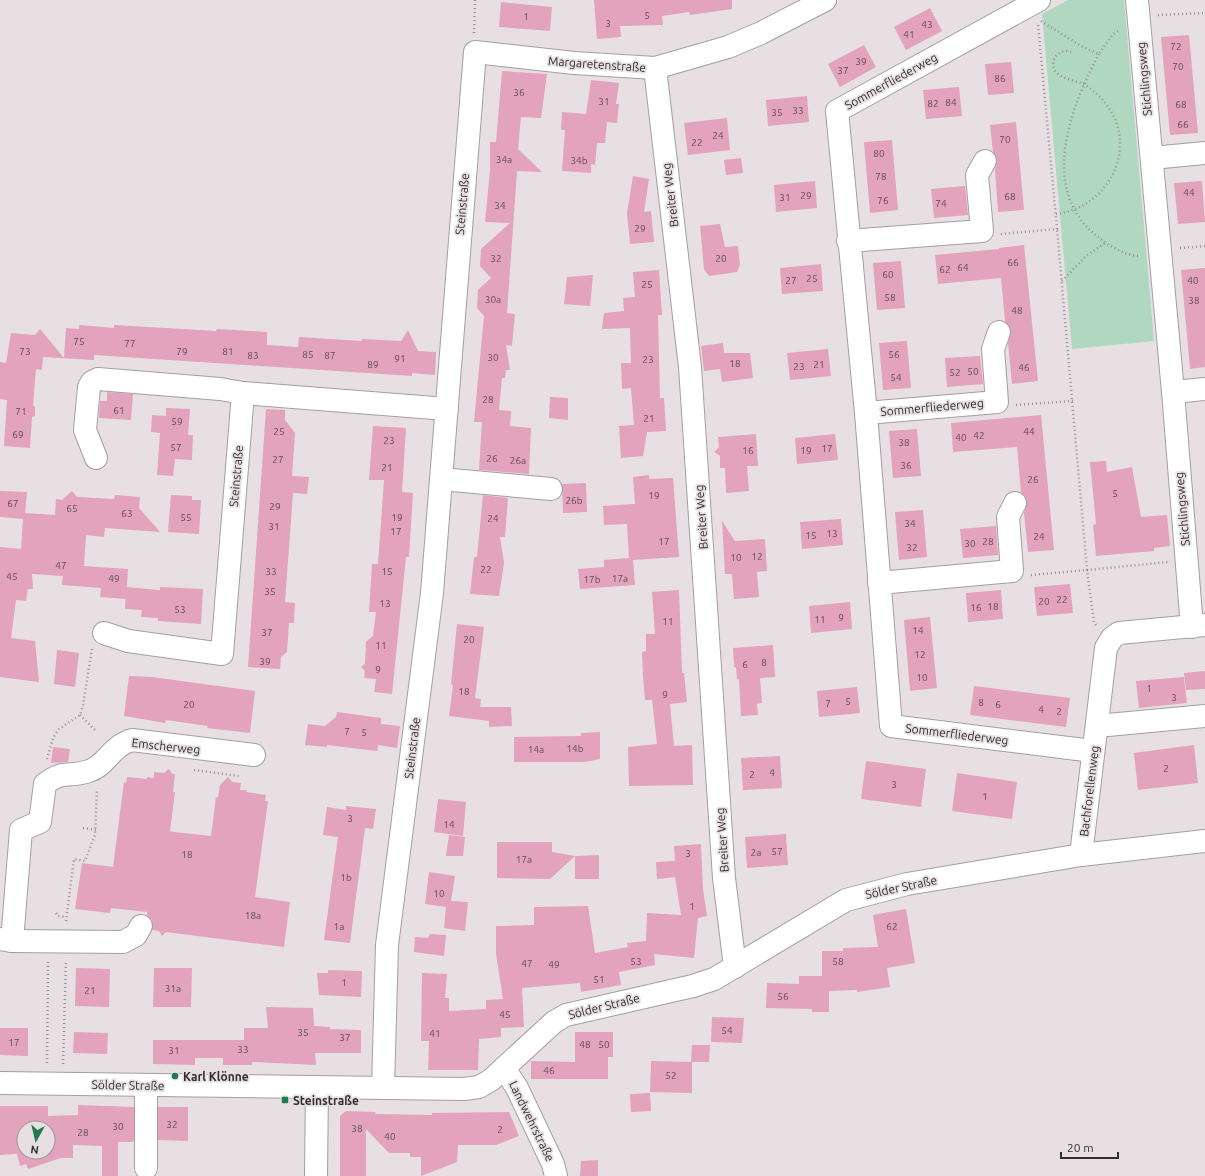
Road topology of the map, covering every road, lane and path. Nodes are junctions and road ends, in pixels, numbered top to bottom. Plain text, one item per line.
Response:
1 (475, 0) edge
2 (825, 0) edge
3 (1039, 0) edge
4 (1205, 13) edge
5 (1139, 15) edge
6 (475, 52) junction
7 (1074, 53) dead end
8 (1099, 54) junction
9 (655, 68) junction
10 (1083, 84) junction
11 (1205, 153) edge
12 (1152, 158) junction
13 (985, 161) dead end
14 (1075, 210) junction
15 (1056, 214) junction
16 (1057, 229) junction
17 (982, 231) junction
18 (848, 242) junction
19 (1105, 242) junction
20 (1205, 246) edge
21 (1160, 252) junction
22 (1062, 281) junction
23 (999, 332) dead end
24 (1205, 389) edge
25 (1173, 392) junction
26 (242, 393) junction
27 (1073, 401) junction
28 (997, 402) junction
29 (447, 409) junction
30 (866, 412) junction
31 (96, 458) dead end
32 (441, 479) junction
33 (551, 489) dead end
34 (1015, 503) dead end
35 (1186, 560) junction
36 (1088, 570) junction
37 (1012, 571) junction
38 (879, 583) junction
39 (1198, 626) edge
40 (104, 633) joint
41 (1112, 638) junction
42 (80, 715) junction
43 (1205, 716) edge
44 (1097, 726) junction
45 (95, 730) dead end
46 (1093, 751) junction
47 (254, 755) dead end
48 (191, 770) dead end
49 (239, 776) dead end
50 (45, 784) junction
51 (99, 784) dead end
52 (83, 828) dead end
53 (96, 830) junction
54 (1205, 841) edge
55 (1081, 855) junction
56 (56, 913) dead end
57 (66, 917) junction
58 (141, 926) dead end
59 (6, 940) edge
60 (63, 949) junction
61 (735, 967) junction
62 (504, 1068) junction
63 (0, 1083) edge
64 (54, 1083) junction
65 (146, 1085) junction
66 (317, 1087) junction
67 (383, 1088) junction
68 (146, 1168) dead end
69 (316, 1176) edge
70 (556, 1176) edge

1 - 6 path
2 - 9 street, Margaretenstraße
3 - 18 street, Sommerfliederweg
4 - 5 path
5 - 8 path
5 - 12 street, Stichlingsweg
6 - 9 street, Margaretenstraße
6 - 29 street, Steinstraße
7 - 10 path
8 - 10 path
8 - 15 path
9 - 61 street, Breiter Weg
10 - 14 path
10 - 14 path
11 - 12 street
12 - 21 street, Stichlingsweg
13 - 17 street
14 - 15 path
14 - 19 path
15 - 16 path
16 - 17 path
16 - 22 path
17 - 18 street
18 - 30 street, Sommerfliederweg
19 - 21 path
19 - 22 path
20 - 21 path
21 - 25 street, Stichlingsweg
22 - 27 path
23 - 28 street
24 - 25 street
25 - 35 street, Stichlingsweg
26 - 29 street
26 - 31 street
26 - 40 street, Steinstraße
27 - 28 path
27 - 36 path
28 - 30 street, Sommerfliederweg
29 - 32 street, Steinstraße
30 - 38 street, Sommerfliederweg
32 - 33 street
32 - 67 street, Steinstraße
34 - 37 street
35 - 36 path
35 - 39 street, Stichlingsweg
36 - 37 path
36 - 41 path
37 - 38 street
38 - 46 street, Sommerfliederweg
39 - 41 street
40 - 42 path
41 - 44 street, Bachforellenweg
42 - 45 path
42 - 50 path
43 - 44 street
44 - 46 street, Bachforellenweg
46 - 55 street, Bachforellenweg
47 - 50 street, Emscherweg
48 - 49 path
50 - 59 street
51 - 53 path
52 - 53 path
53 - 57 path
54 - 55 street, Sölder Straße
55 - 61 street, Sölder Straße
56 - 57 path
57 - 60 path
58 - 60 street
59 - 60 street
60 - 64 path
60 - 64 path
61 - 62 street, Sölder Straße
62 - 67 street, Sölder Straße
62 - 70 street, Landwehrstraße
63 - 64 street, Sölder Straße
64 - 65 street, Sölder Straße
65 - 66 street, Sölder Straße
65 - 68 street
66 - 67 street, Sölder Straße
66 - 69 street

